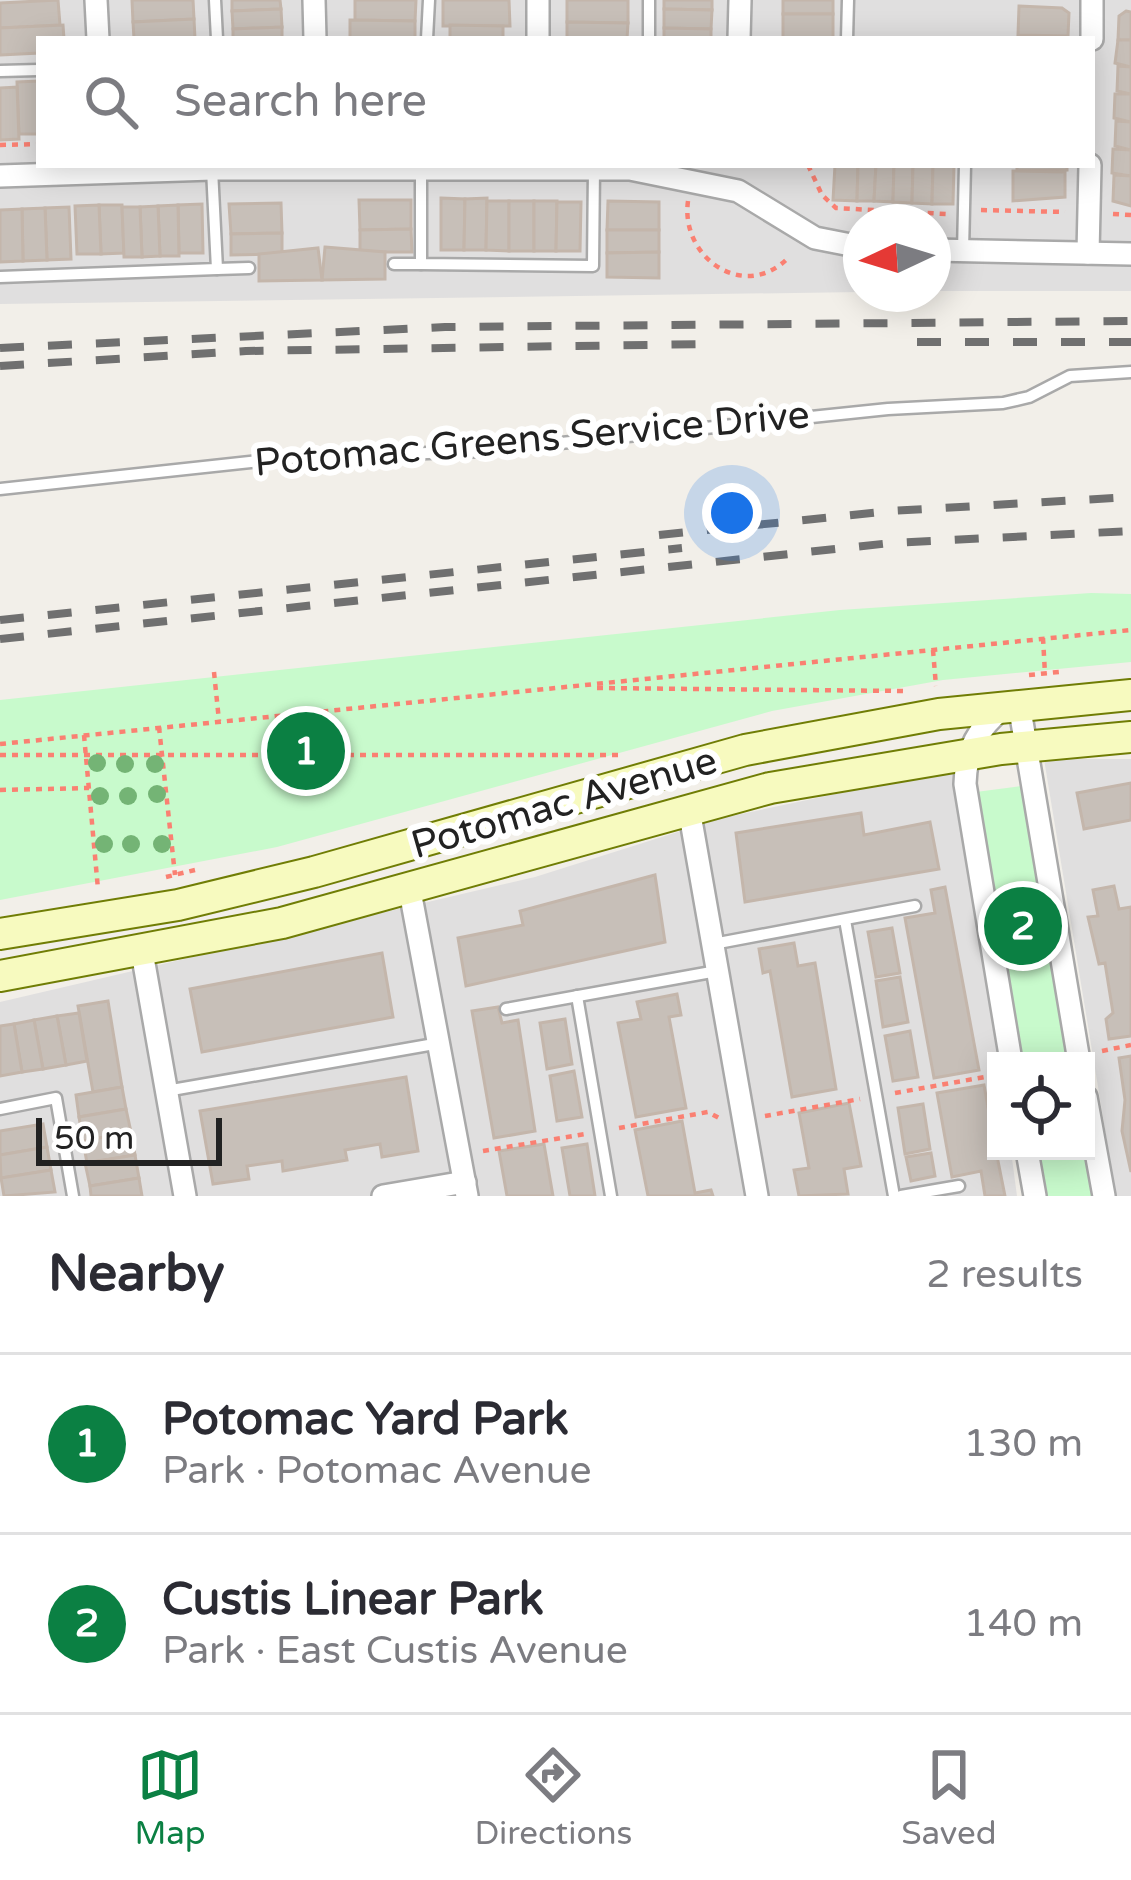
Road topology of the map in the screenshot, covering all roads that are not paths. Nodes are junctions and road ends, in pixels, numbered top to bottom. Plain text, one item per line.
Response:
1 (96, 0) edge
2 (215, 0) edge
3 (314, 0) edge
4 (429, 0) edge
5 (538, 0) edge
6 (649, 0) edge
7 (740, 0) edge
8 (848, 0) edge
9 (1092, 0) edge
10 (98, 36) edge
11 (217, 36) edge
12 (315, 36) edge
13 (428, 36) edge
14 (538, 36) edge
15 (649, 36) edge
16 (739, 36) edge
17 (847, 36) edge
18 (1092, 36) edge
19 (36, 70) edge
20 (0, 71) edge
21 (246, 168) edge
22 (422, 168) edge
23 (594, 168) edge
24 (739, 168) edge
25 (965, 168) edge
26 (1090, 168) edge
27 (103, 169) edge
28 (212, 169) junction
29 (0, 176) edge
30 (737, 191) junction
31 (843, 243) edge
32 (951, 250) edge
33 (963, 250) junction
34 (1088, 253) junction
35 (1131, 254) edge
36 (394, 264) dead end
37 (421, 264) junction
38 (249, 268) dead end
39 (217, 269) junction
40 (0, 277) edge
41 (1131, 372) edge
42 (0, 489) edge
43 (1131, 694) edge
44 (1022, 699) junction
45 (1131, 737) edge
46 (1025, 746) junction
47 (968, 754) junction
48 (689, 809) junction
49 (410, 891) junction
50 (915, 906) dead end
51 (845, 920) junction
52 (0, 934) edge
53 (713, 944) junction
54 (142, 952) junction
55 (717, 971) junction
56 (0, 976) edge
57 (577, 996) junction
58 (506, 1010) dead end
59 (440, 1043) junction
60 (1009, 1052) edge
61 (1077, 1052) edge
62 (166, 1091) junction
63 (0, 1109) edge
64 (1095, 1146) edge
65 (1029, 1160) edge
66 (959, 1186) dead end
67 (466, 1189) edge
68 (74, 1196) edge
69 (185, 1196) edge
70 (383, 1196) edge
71 (611, 1196) edge
72 (757, 1196) edge
73 (898, 1196) edge
74 (1035, 1196) edge
75 (1104, 1196) edge

1 - 10 street
2 - 11 lane
3 - 12 street
4 - 13 lane
5 - 14 street
6 - 15 lane
7 - 16 street
8 - 17 lane
9 - 18 street
19 - 20 lane
21 - 28 street
22 - 37 lane
23 - 30 street
23 - 37 lane
24 - 30 street
25 - 33 lane
26 - 34 street
27 - 28 street
27 - 29 street
28 - 39 lane
30 - 31 street
32 - 33 street
33 - 34 street
34 - 35 street
36 - 37 lane
38 - 39 lane
39 - 40 lane
41 - 42 lane, Potomac Greens Service Drive
43 - 44 street, Potomac Avenue
44 - 46 street
44 - 47 street
44 - 52 street, Potomac Avenue
45 - 46 street, Potomac Avenue
46 - 47 street, Potomac Avenue
46 - 61 street
47 - 48 street, Potomac Avenue
47 - 60 street
48 - 49 street, Potomac Avenue
48 - 53 street
49 - 54 street, Potomac Avenue
49 - 59 street
50 - 51 lane
51 - 53 lane
51 - 73 lane
53 - 55 street
54 - 56 street, Potomac Avenue
54 - 62 street
55 - 57 lane
55 - 72 street
57 - 58 lane
57 - 71 lane
59 - 62 lane
59 - 67 street
62 - 69 street
63 - 68 lane
64 - 75 street
65 - 74 street
66 - 73 lane
67 - 70 street

